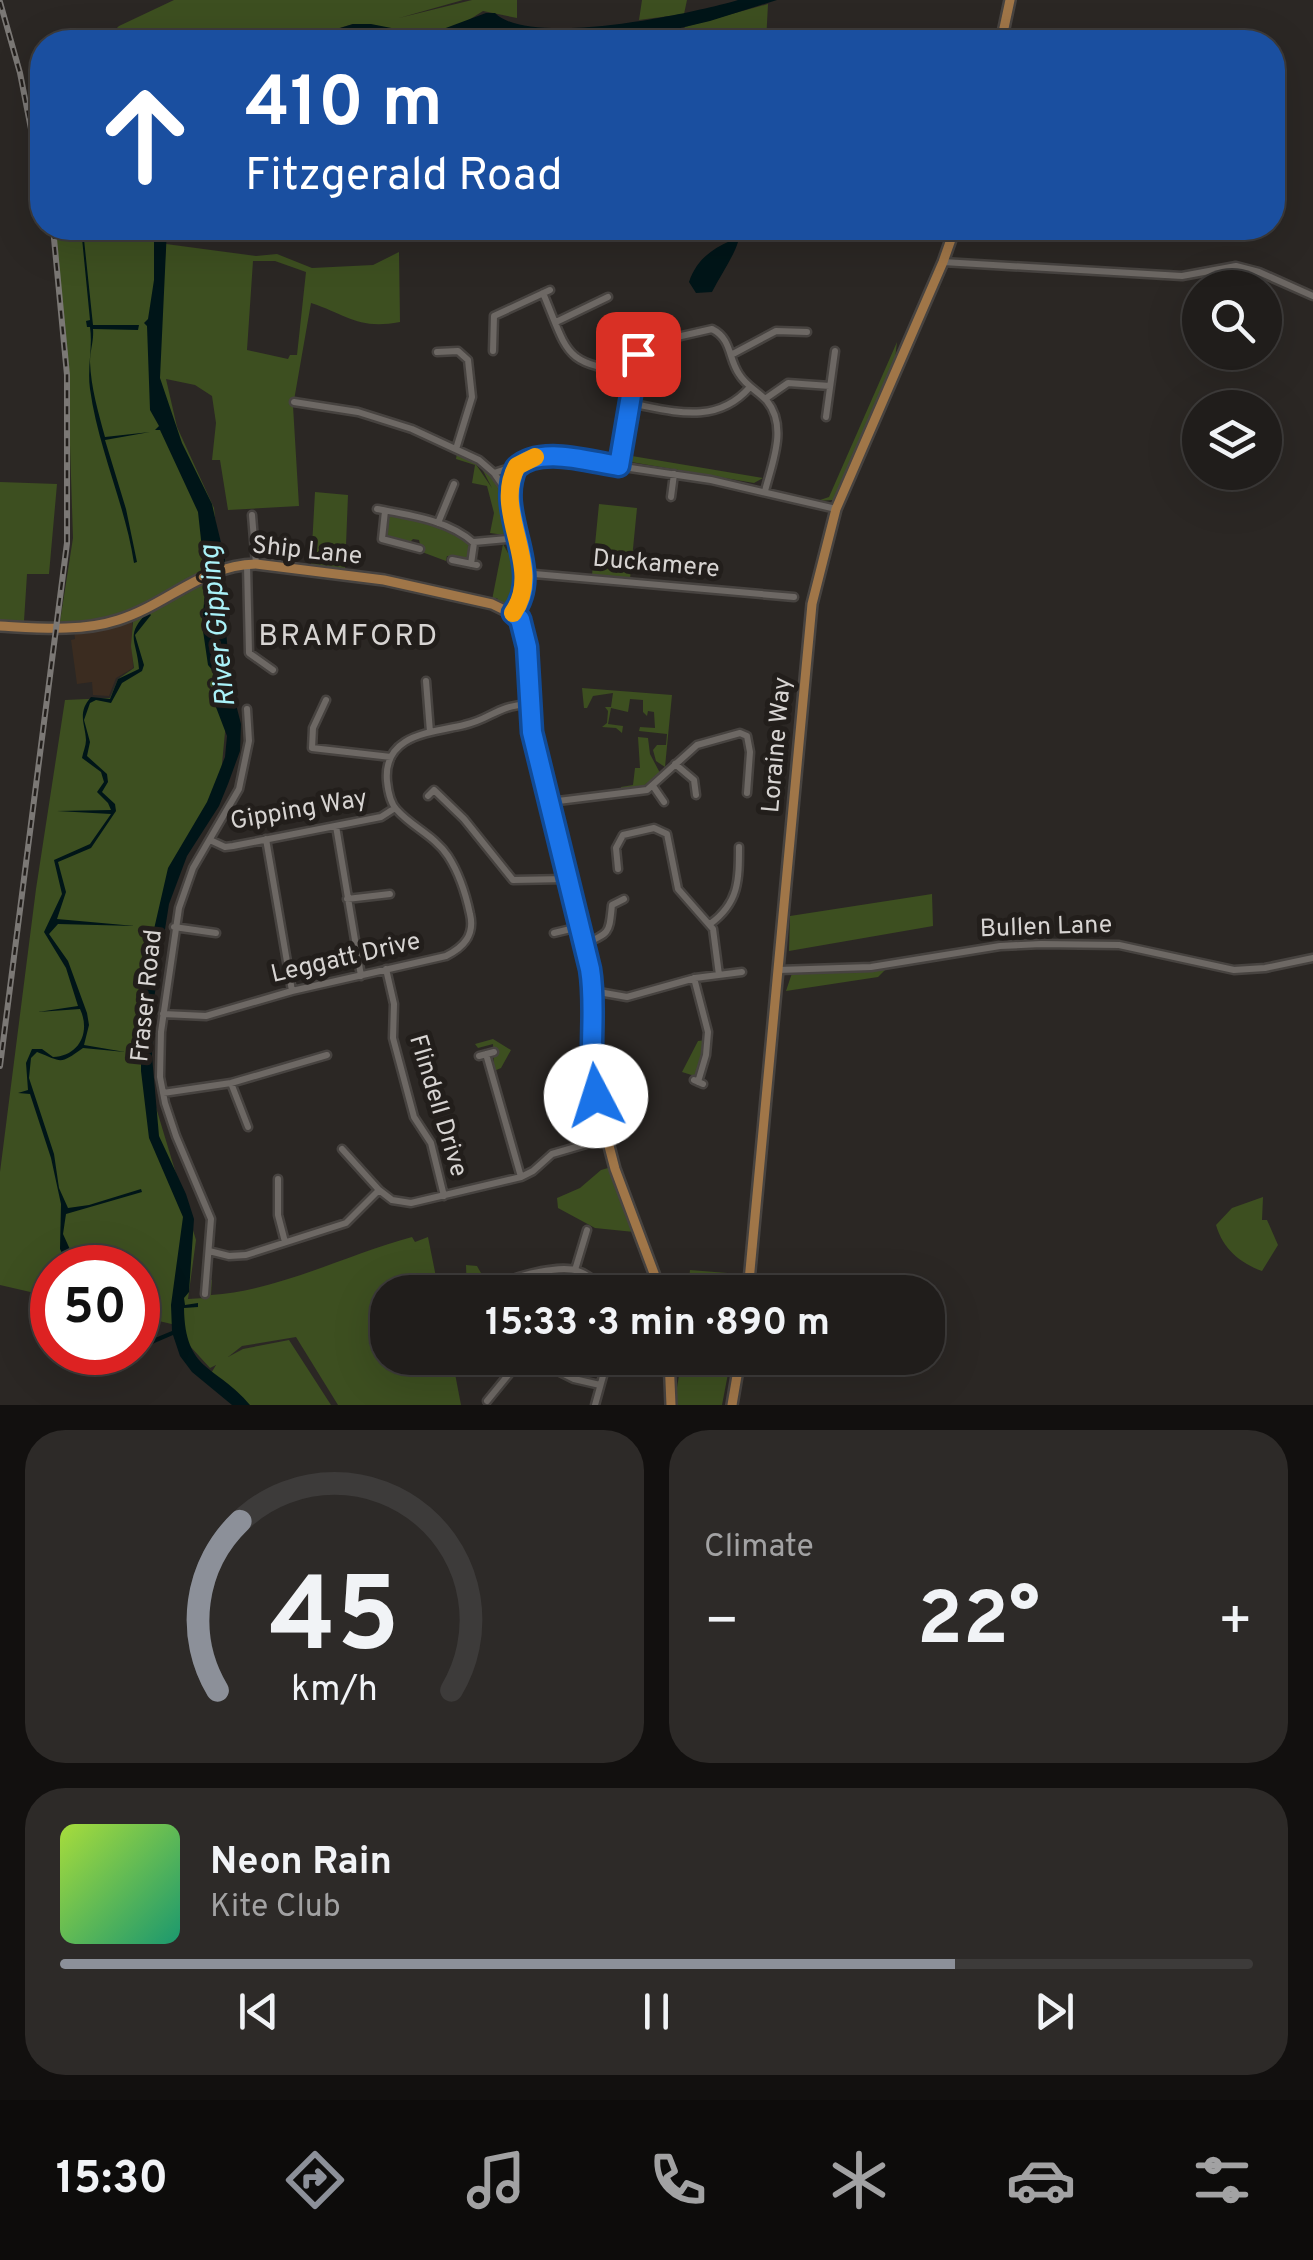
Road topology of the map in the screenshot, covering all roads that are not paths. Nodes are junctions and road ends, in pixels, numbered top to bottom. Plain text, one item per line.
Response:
1 (1010, 0) edge
2 (1004, 30) edge
3 (950, 240) edge
4 (943, 262) junction
5 (1313, 296) edge
6 (608, 298) dead end
7 (556, 322) junction
8 (807, 332) dead end
9 (493, 351) dead end
10 (437, 352) dead end
11 (835, 352) dead end
12 (731, 355) junction
13 (634, 372) junction
14 (830, 386) junction
15 (750, 387) junction
16 (765, 399) junction
17 (294, 402) dead end
18 (629, 403) junction
19 (826, 417) dead end
20 (456, 449) junction
21 (517, 466) junction
22 (619, 466) junction
23 (494, 473) junction
24 (674, 474) junction
25 (454, 484) dead end
26 (765, 492) junction
27 (509, 494) junction
28 (671, 496) dead end
29 (836, 509) junction
30 (252, 514) dead end
31 (438, 523) junction
32 (518, 538) junction
33 (474, 542) junction
34 (420, 549) dead end
35 (452, 560) dead end
36 (252, 564) junction
37 (524, 573) junction
38 (788, 600) dead end
39 (513, 613) junction
40 (0, 626) edge
41 (267, 670) dead end
42 (426, 681) dead end
43 (326, 700) dead end
44 (529, 704) junction
45 (247, 709) dead end
46 (430, 732) junction
47 (312, 748) junction
48 (391, 757) junction
49 (311, 759) dead end
50 (676, 764) junction
51 (653, 786) junction
52 (747, 794) dead end
53 (696, 795) dead end
54 (428, 796) dead end
55 (550, 802) junction
56 (664, 802) dead end
57 (394, 808) junction
58 (336, 826) junction
59 (210, 840) junction
60 (266, 840) junction
61 (739, 847) dead end
62 (618, 869) dead end
63 (567, 879) junction
64 (390, 894) dead end
65 (347, 899) junction
66 (624, 899) dead end
67 (623, 918) dead end
68 (612, 921) junction
69 (710, 924) junction
70 (579, 927) junction
71 (174, 928) junction
72 (216, 933) dead end
73 (554, 933) dead end
74 (584, 944) junction
75 (1313, 958) edge
76 (386, 970) junction
77 (778, 970) junction
78 (742, 972) dead end
79 (719, 974) junction
80 (360, 976) junction
81 (694, 978) junction
82 (292, 991) junction
83 (594, 991) junction
84 (163, 1014) junction
85 (486, 1054) dead end
86 (327, 1055) dead end
87 (232, 1082) junction
88 (699, 1082) dead end
89 (163, 1093) junction
90 (248, 1127) dead end
91 (607, 1138) junction
92 (342, 1150) dead end
93 (520, 1176) junction
94 (278, 1179) dead end
95 (379, 1190) junction
96 (444, 1196) junction
97 (587, 1230) dead end
98 (285, 1242) junction
99 (210, 1251) junction
100 (575, 1270) junction
101 (541, 1275) edge
102 (584, 1275) edge
103 (654, 1275) edge
104 (750, 1275) edge
105 (205, 1294) dead end
106 (508, 1375) edge
107 (566, 1375) edge
108 (603, 1375) edge
109 (670, 1375) edge
110 (737, 1375) edge
111 (600, 1385) junction
112 (487, 1402) dead end
113 (595, 1405) edge
114 (671, 1405) edge
115 (732, 1405) edge

1 - 2 main road
3 - 4 main road, Loraine Way
4 - 5 street
4 - 29 main road, Loraine Way
6 - 7 street
7 - 9 street
7 - 13 street
8 - 12 street
10 - 20 street
11 - 14 street
12 - 13 street
12 - 15 street
13 - 18 street
14 - 16 street
14 - 19 street
15 - 16 street
15 - 18 street
16 - 26 street
17 - 20 street
18 - 22 street
20 - 23 street
21 - 22 street
21 - 23 street
21 - 27 street
22 - 24 street
23 - 27 street
24 - 26 street
24 - 28 street
25 - 31 street
26 - 29 street
27 - 32 street
29 - 77 main road, Loraine Way
30 - 36 street
31 - 33 street
31 - 34 street
32 - 33 street
32 - 37 street
33 - 35 street
36 - 39 main road, Ship Lane
36 - 40 main road, Ship Lane
36 - 41 street
37 - 38 street, Duckamere
37 - 39 street
39 - 44 main road
42 - 46 street
43 - 47 street
44 - 46 street
44 - 55 main road
45 - 59 street, Fraser Road
46 - 48 street
47 - 48 street
47 - 49 street
48 - 57 street
50 - 51 street
50 - 52 street
50 - 53 street
51 - 55 street
51 - 56 street
54 - 63 street
55 - 63 main road
57 - 58 street, Gipping Way
57 - 76 street, Leggatt Drive
58 - 60 street, Gipping Way
58 - 65 street
59 - 60 street, Gipping Way
59 - 71 street, Fraser Road
60 - 82 street
61 - 69 street
62 - 69 street
63 - 70 main road
64 - 65 street
65 - 80 street
66 - 68 street
67 - 68 street
68 - 74 street
69 - 79 street
70 - 73 street
70 - 74 main road
71 - 72 street
71 - 84 street, Fraser Road
74 - 83 main road
75 - 77 street, Bullen Lane
76 - 80 street, Leggatt Drive
76 - 96 street, Flindell Drive
77 - 104 main road, Loraine Way
78 - 79 street
79 - 81 street
80 - 82 street, Leggatt Drive
81 - 83 street
81 - 88 street
82 - 84 street, Leggatt Drive
83 - 91 main road
84 - 89 street, Fraser Road
85 - 93 street
86 - 87 street
87 - 89 street
87 - 90 street
89 - 99 street, Fraser Road
91 - 93 street
91 - 103 main road
92 - 95 street
93 - 96 street
94 - 98 street
95 - 96 street
95 - 98 street
97 - 100 street
98 - 99 street
99 - 105 street, Fraser Road
100 - 101 street
100 - 102 street
106 - 112 street
107 - 111 street
108 - 111 street
109 - 114 main road
110 - 115 main road
111 - 113 street

